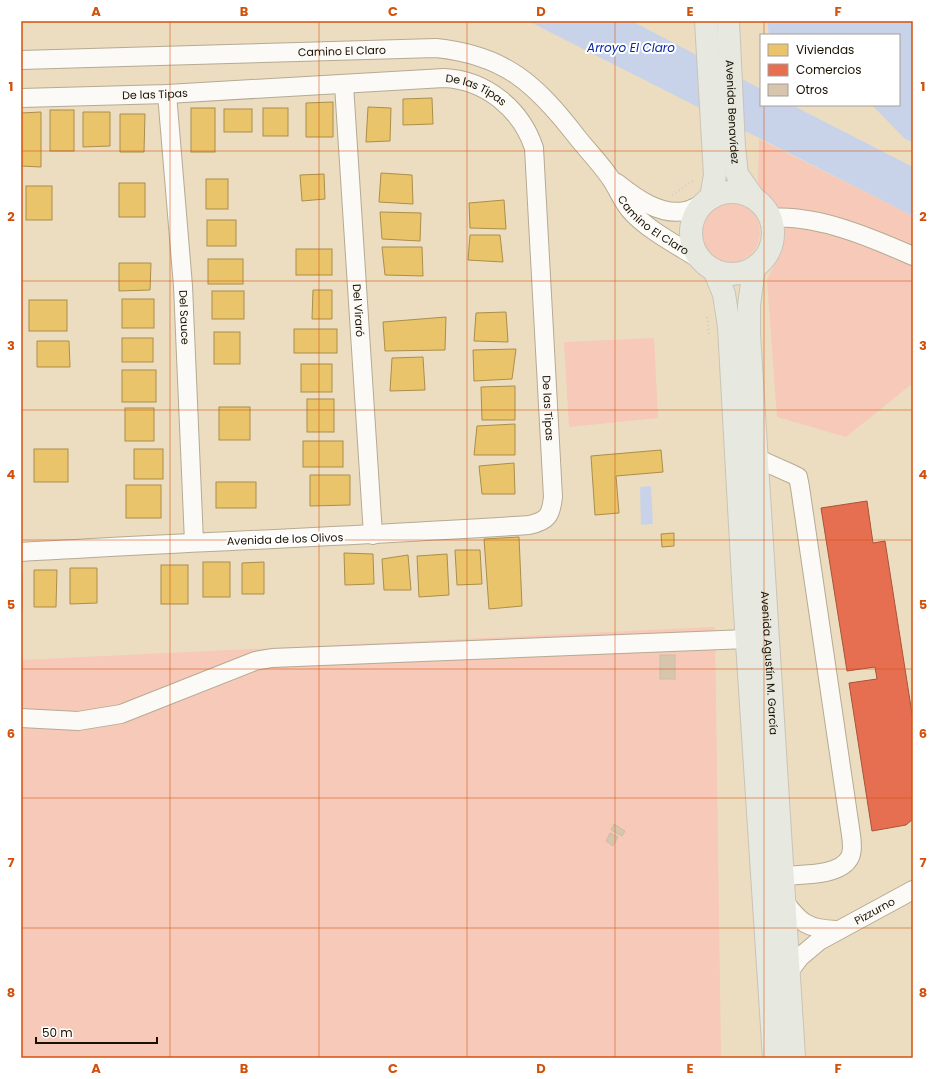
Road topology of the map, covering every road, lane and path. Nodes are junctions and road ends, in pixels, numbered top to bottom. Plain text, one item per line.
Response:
1 (706, 21) edge
2 (728, 21) edge
3 (21, 60) edge
4 (344, 85) junction
5 (167, 94) junction
6 (21, 98) edge
7 (724, 143) junction
8 (698, 176) dead end
9 (611, 179) junction
10 (671, 197) dead end
11 (753, 197) junction
12 (707, 201) junction
13 (771, 218) junction
14 (893, 247) junction
15 (913, 250) edge
16 (913, 256) edge
17 (709, 266) junction
18 (754, 268) junction
19 (756, 458) junction
20 (548, 517) joint
21 (373, 535) junction
22 (194, 542) junction
23 (21, 552) edge
24 (746, 639) junction
25 (21, 718) edge
26 (782, 876) junction
27 (913, 890) edge
28 (784, 901) junction
29 (836, 930) junction
30 (788, 973) junction
31 (774, 1058) edge
32 (794, 1058) edge

1 - 7 main road, Avenida Benavídez
2 - 7 main road, Avenida Benavídez
3 - 9 street, Camino El Claro
4 - 5 street, De las Tipas
4 - 20 street, De las Tipas
4 - 21 street, Del Viraró
5 - 6 street, De las Tipas
5 - 22 street, Del Sauce
7 - 11 main road, Avenida Benavídez
7 - 12 main road, Avenida Benavídez
8 - 10 path
9 - 12 street, Camino El Claro
9 - 17 street, Camino El Claro
11 - 12 main road
11 - 13 main road
12 - 17 main road
13 - 14 street
13 - 18 main road
14 - 15 street
14 - 16 street
17 - 18 main road
17 - 24 main road, Avenida Agustín M. García
18 - 19 main road, Avenida Agustín M. García
19 - 26 main road, Avenida Agustín M. García
19 - 26 street
20 - 21 street, Avenida de los Olivos
21 - 22 street, Avenida de los Olivos
22 - 23 street, Avenida de los Olivos
24 - 25 street
24 - 31 main road, Avenida Agustín M. García
26 - 28 main road, Avenida Agustín M. García
27 - 29 street, Pizzurno
28 - 29 street
28 - 30 main road, Avenida Agustín M. García
29 - 30 street, Pizzurno
30 - 32 main road, Avenida Agustín M. García

